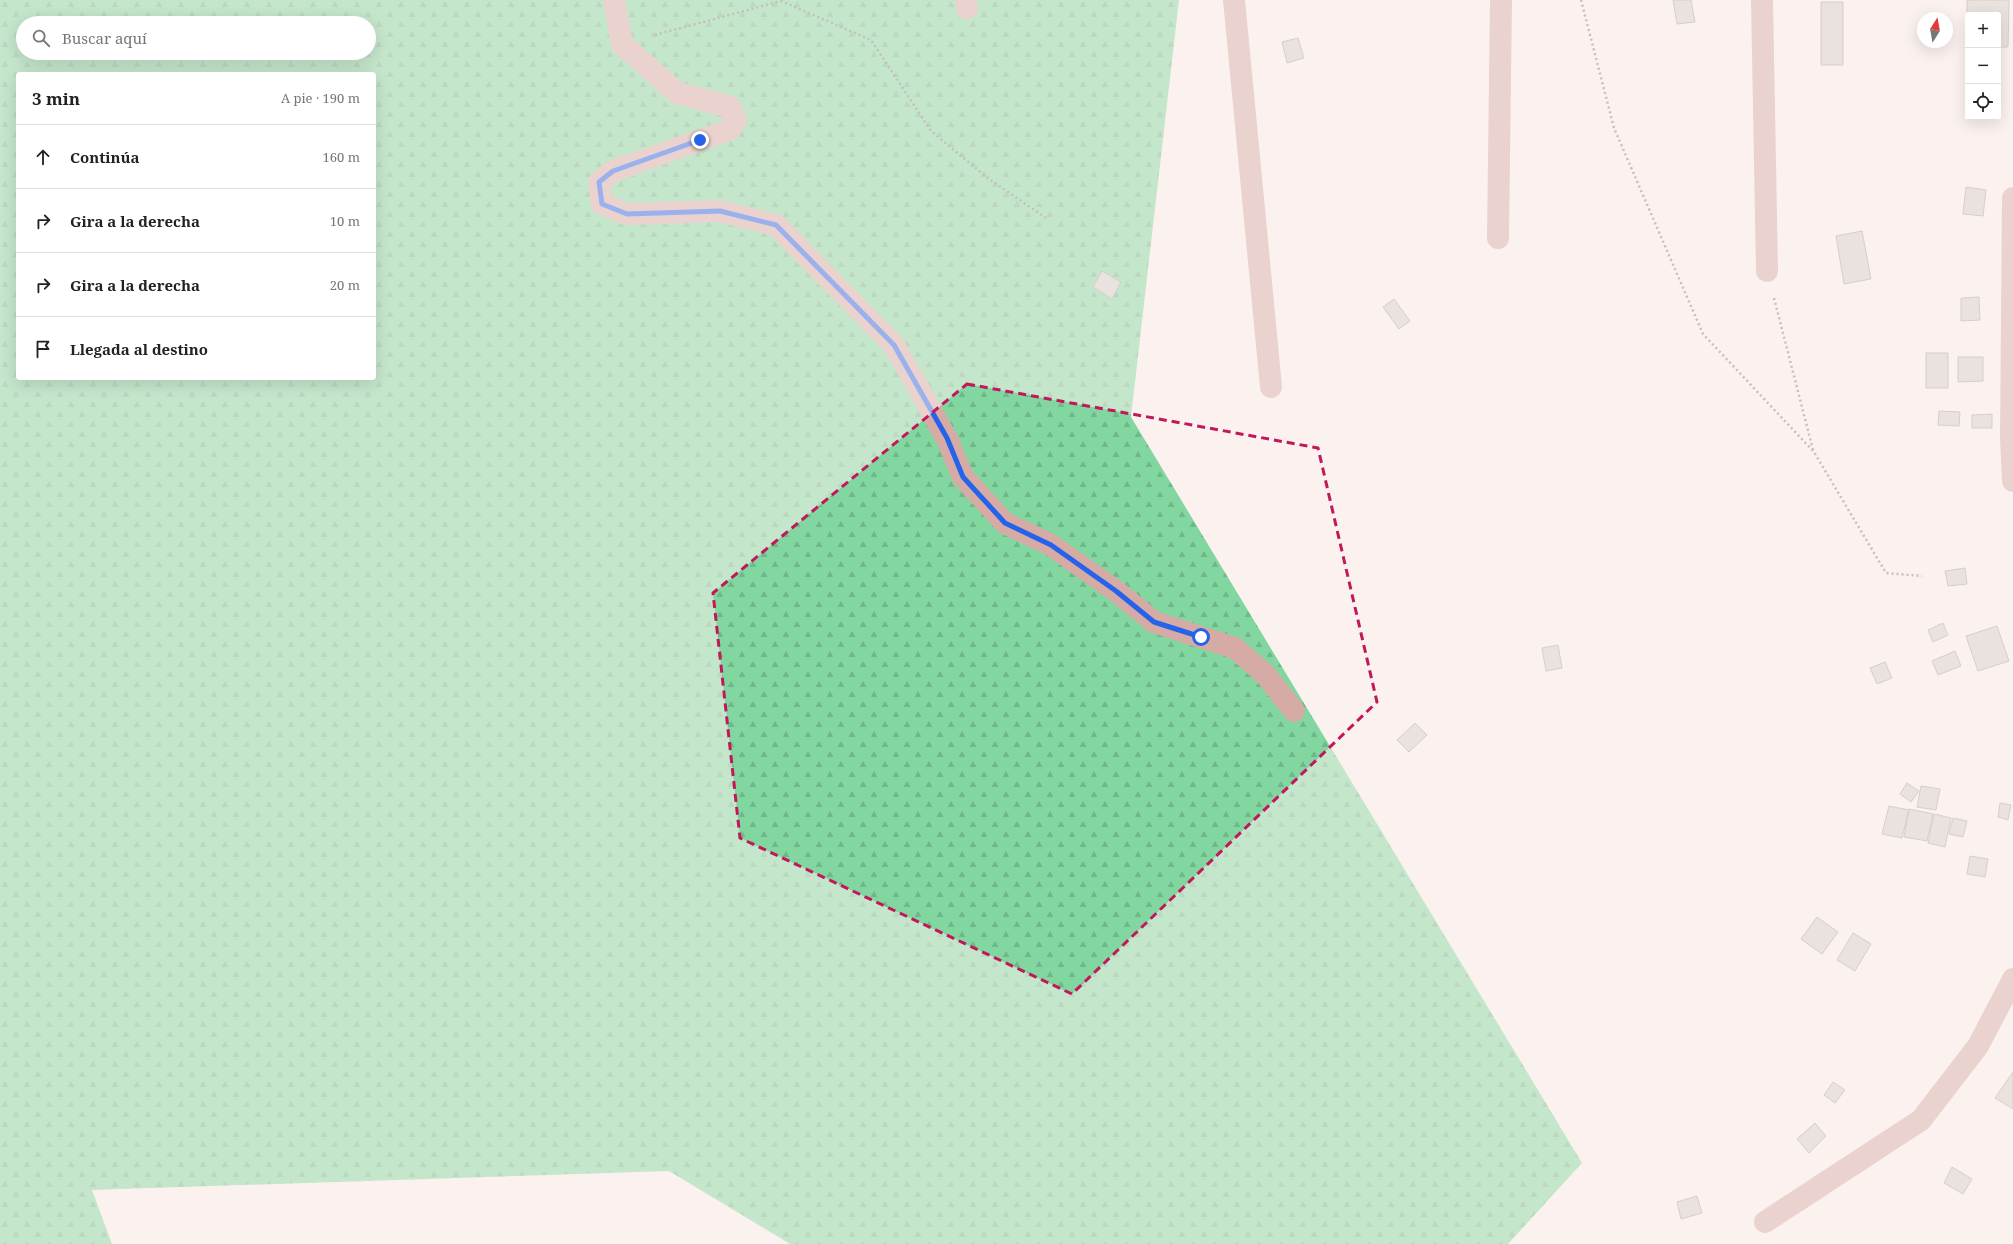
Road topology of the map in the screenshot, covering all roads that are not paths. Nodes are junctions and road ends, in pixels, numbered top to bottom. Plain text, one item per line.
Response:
1 (614, 0) edge
2 (1234, 0) edge
3 (1501, 0) edge
4 (1762, 0) edge
5 (2013, 198) edge
6 (1498, 238) dead end
7 (1767, 271) road end
8 (1271, 387) dead end
9 (2013, 481) edge
10 (1294, 711) dead end
11 (2013, 979) edge
12 (1765, 1222) dead end

1 - 10 street
2 - 8 street
3 - 6 street
4 - 7 street
5 - 9 street
11 - 12 street

